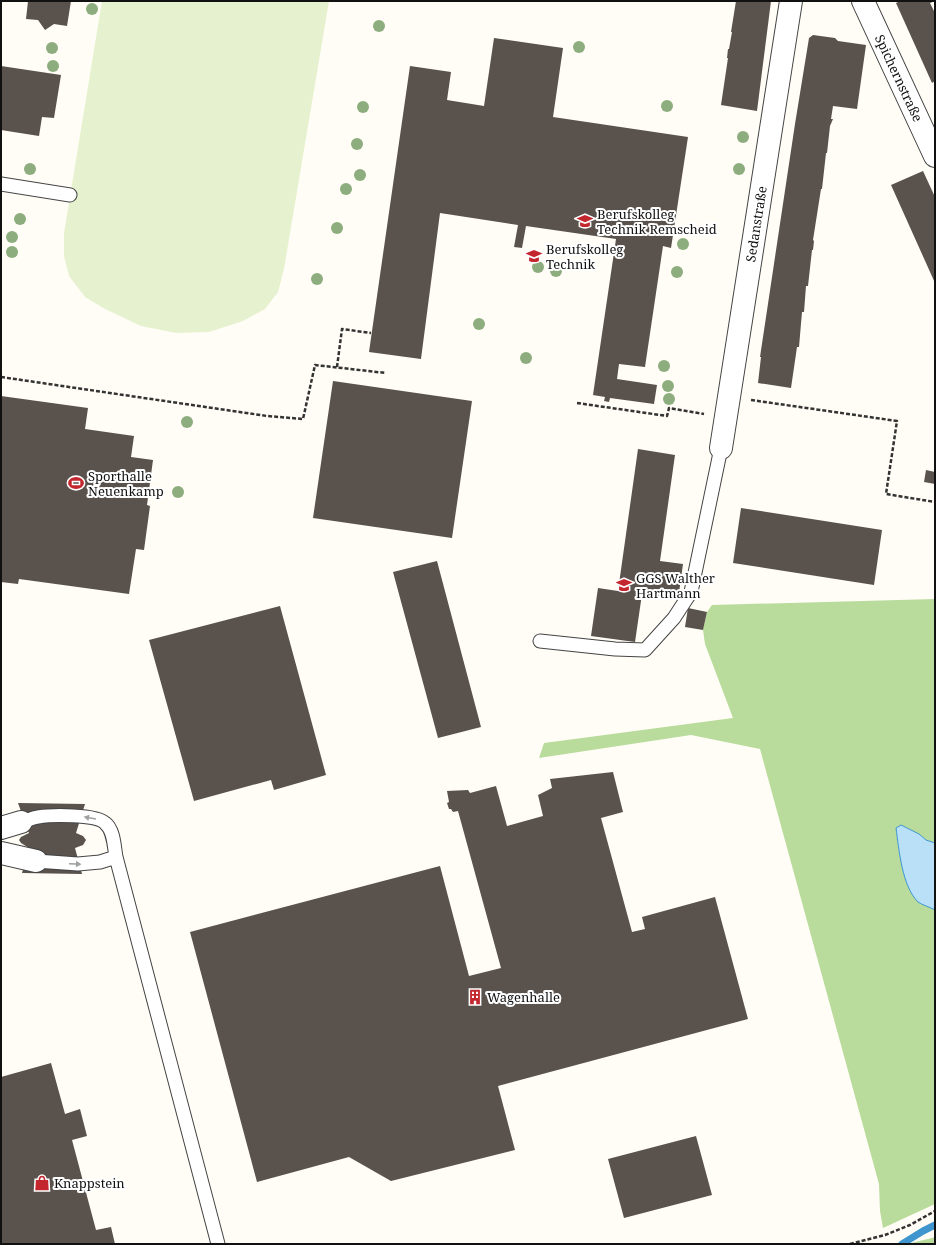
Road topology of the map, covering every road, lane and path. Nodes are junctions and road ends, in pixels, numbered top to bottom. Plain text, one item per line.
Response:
1 (791, 1) edge
2 (863, 1) edge
3 (935, 156) edge
4 (1, 184) edge
5 (70, 194) dead end
6 (371, 333) dead end
7 (337, 367) junction
8 (386, 373) dead end
9 (1, 377) edge
10 (729, 397) junction
11 (577, 403) dead end
12 (706, 414) dead end
13 (721, 448) joint
14 (935, 502) edge
15 (540, 641) dead end
16 (11, 825) edge
17 (1, 853) edge
18 (116, 857) junction
19 (36, 861) joint
20 (935, 1211) edge
21 (218, 1244) edge
22 (850, 1244) edge

1 - 10 street, Sedanstraße
2 - 3 street, Spichernstraße
4 - 5 lane
6 - 7 path
7 - 8 path
7 - 9 path
10 - 13 street, Sedanstraße
10 - 14 path
11 - 12 path
13 - 15 lane
18 -> 16 lane
17 - 19 street
19 -> 18 lane
18 - 21 lane
20 - 22 path

